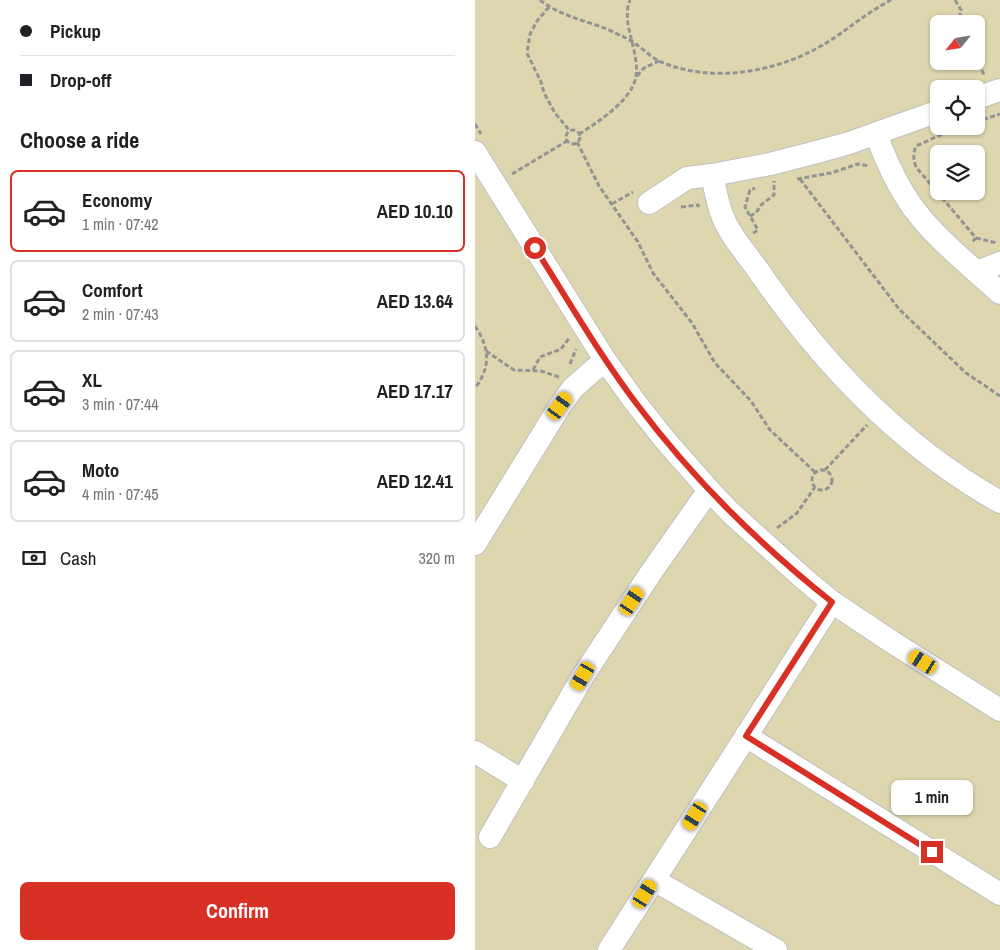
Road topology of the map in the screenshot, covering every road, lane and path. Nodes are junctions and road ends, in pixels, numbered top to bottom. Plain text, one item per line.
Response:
1 (540, 0) edge
2 (630, 0) edge
3 (891, 0) edge
4 (955, 0) edge
5 (549, 7) junction
6 (960, 15) edge
7 (632, 41) junction
8 (659, 61) junction
9 (981, 70) edge
10 (636, 77) junction
11 (988, 90) edge
12 (930, 114) edge
13 (1000, 114) edge
14 (985, 119) edge
15 (569, 130) junction
16 (579, 134) junction
17 (876, 134) junction
18 (941, 135) edge
19 (567, 141) junction
20 (577, 142) junction
21 (475, 152) edge
22 (872, 169) dead end
23 (712, 176) junction
24 (800, 179) junction
25 (792, 180) dead end
26 (783, 182) dead end
27 (495, 184) junction
28 (767, 185) dead end
29 (759, 186) dead end
30 (649, 203) dead end
31 (976, 238) junction
32 (738, 243) junction
33 (1000, 243) edge
34 (957, 255) junction
35 (1000, 263) edge
36 (977, 272) junction
37 (1000, 293) edge
38 (475, 326) edge
39 (486, 352) junction
40 (605, 360) junction
41 (533, 370) junction
42 (565, 371) dead end
43 (475, 388) edge
44 (1000, 396) edge
45 (560, 406) junction
46 (879, 412) junction
47 (825, 470) junction
48 (815, 472) junction
49 (815, 487) junction
50 (709, 490) junction
51 (1000, 502) edge
52 (760, 538) junction
53 (475, 544) edge
54 (832, 602) junction
55 (1000, 710) edge
56 (746, 736) junction
57 (475, 752) edge
58 (523, 781) junction
59 (490, 837) dead end
60 (654, 880) junction
61 (1000, 894) edge
62 (609, 950) edge
63 (777, 950) edge

1 - 5 path
2 - 7 path
3 - 8 path
4 - 6 path
5 - 7 path
5 - 15 path
7 - 8 path
7 - 10 path
8 - 10 path
9 - 11 path
10 - 16 path
12 - 17 street
13 - 14 path
15 - 16 path
15 - 19 path
16 - 20 path
17 - 23 street
17 - 34 street
18 - 31 path
19 - 20 path
19 - 27 path
20 - 48 path
21 - 27 street
22 - 24 path
23 - 30 street
23 - 32 street
24 - 25 path
24 - 44 path
26 - 28 path
27 - 40 street
29 - 32 path
31 - 33 path
31 - 34 path
32 - 46 street
34 - 36 street
35 - 36 street
36 - 37 street
38 - 39 path
39 - 41 path
39 - 43 path
40 - 45 street
40 - 50 street
41 - 42 path
41 - 45 path
45 - 53 street
46 - 47 path
46 - 51 street
47 - 48 path
47 - 49 path
48 - 49 path
49 - 52 path
50 - 52 street
50 - 58 street
52 - 54 street
54 - 55 street
54 - 56 street
56 - 60 street
56 - 61 street
57 - 58 street
58 - 59 street
60 - 62 street
60 - 63 street

